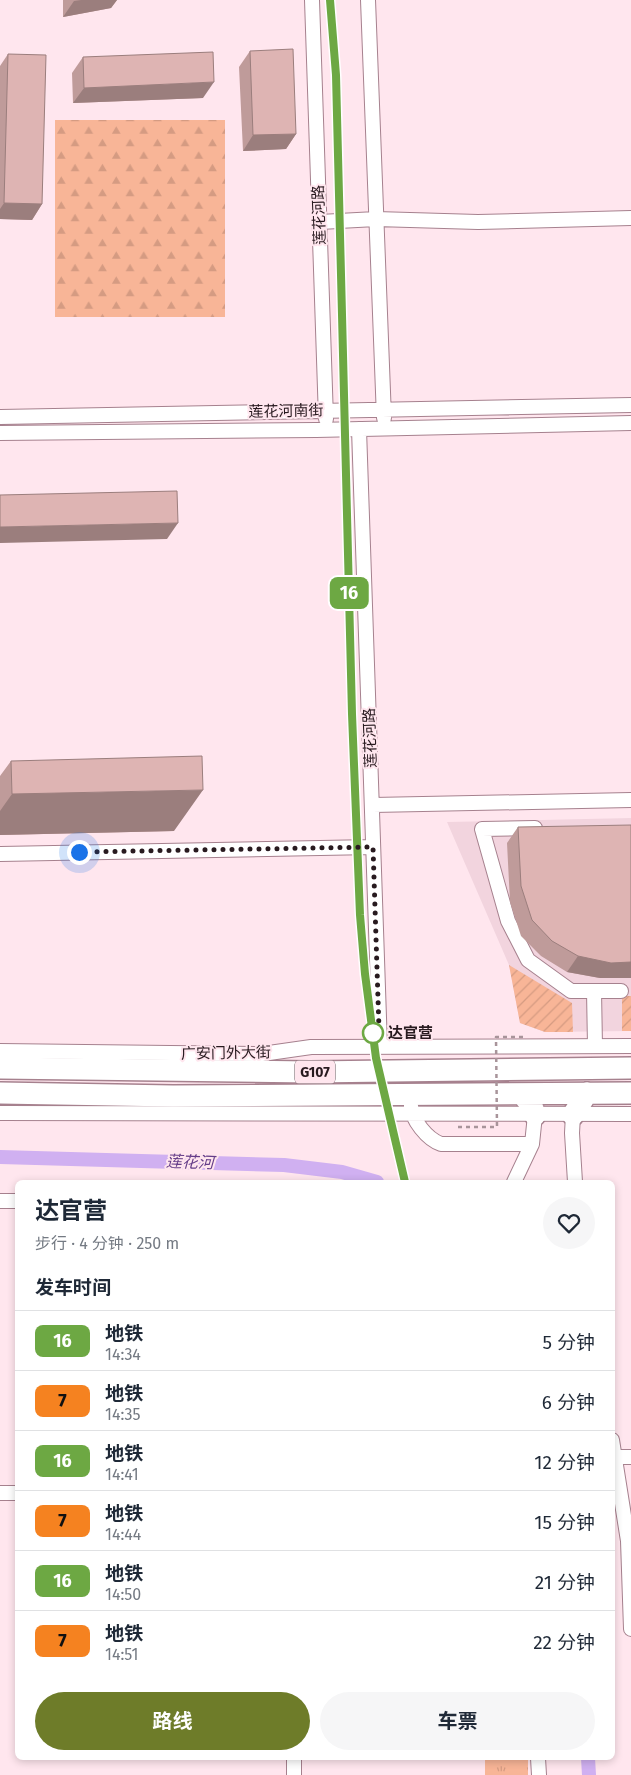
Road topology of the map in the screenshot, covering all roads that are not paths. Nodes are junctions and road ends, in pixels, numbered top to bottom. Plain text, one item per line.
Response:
1 (312, 0) edge
2 (368, 0) edge
3 (631, 218) edge
4 (376, 219) junction
5 (320, 222) junction
6 (631, 405) edge
7 (384, 409) junction
8 (326, 411) junction
9 (0, 417) edge
10 (631, 423) edge
11 (359, 429) junction
12 (385, 429) junction
13 (327, 430) junction
14 (0, 433) edge
15 (631, 800) edge
16 (373, 805) junction
17 (552, 828) edge
18 (373, 847) junction
19 (0, 854) edge
20 (594, 991) junction
21 (621, 991) dead end
22 (595, 1046) junction
23 (631, 1046) edge
24 (380, 1047) junction
25 (0, 1051) edge
26 (0, 1068) edge
27 (631, 1068) edge
28 (0, 1093) edge
29 (587, 1093) junction
30 (631, 1093) edge
31 (522, 1094) junction
32 (411, 1104) junction
33 (0, 1113) edge
34 (631, 1114) edge
35 (535, 1115) junction
36 (573, 1115) junction
37 (532, 1144) junction
38 (515, 1180) edge
39 (574, 1180) edge
40 (0, 1201) edge
41 (15, 1202) edge
42 (615, 1453) edge
43 (616, 1457) junction
44 (631, 1457) edge
45 (0, 1493) edge
46 (15, 1493) edge
47 (631, 1629) edge
48 (294, 1760) edge
49 (538, 1760) edge
50 (294, 1775) edge
51 (539, 1775) edge

1 - 5 street, 莲花河路
2 - 4 street
3 - 4 street
4 - 5 street
4 - 7 street
5 - 8 street, 莲花河路
6 - 7 street, 莲花河南街
7 - 8 street, 莲花河南街
7 - 12 street
8 - 9 street, 莲花河南街
8 - 13 street, 莲花河路
10 - 12 street, 莲花河南街
11 - 12 street, 莲花河南街
11 - 13 street, 莲花河南街
11 - 16 street, 莲花河路
13 - 14 street, 莲花河南街
15 - 16 street
16 - 18 street, 莲花河路
17 - 20 street
18 - 19 street
18 - 24 street, 莲花河路
20 - 21 street
20 - 22 street
22 - 23 street, 广安门外大街
22 - 24 street, 广安门外大街
24 - 25 street, 广安门外大街
26 - 27 highway, 广安门外大街 / G107
28 - 32 highway, G107
29 - 30 highway, G107
29 - 31 highway, G107
29 - 36 highway
31 - 32 highway, G107
31 - 35 highway
32 - 33 street
32 - 35 street
32 - 37 street
34 - 36 street
35 - 36 street
35 - 37 street
36 - 39 street
37 - 38 street
40 - 41 street
42 - 43 street
43 - 44 street
43 - 47 street
45 - 46 street
48 - 50 street
49 - 51 street

